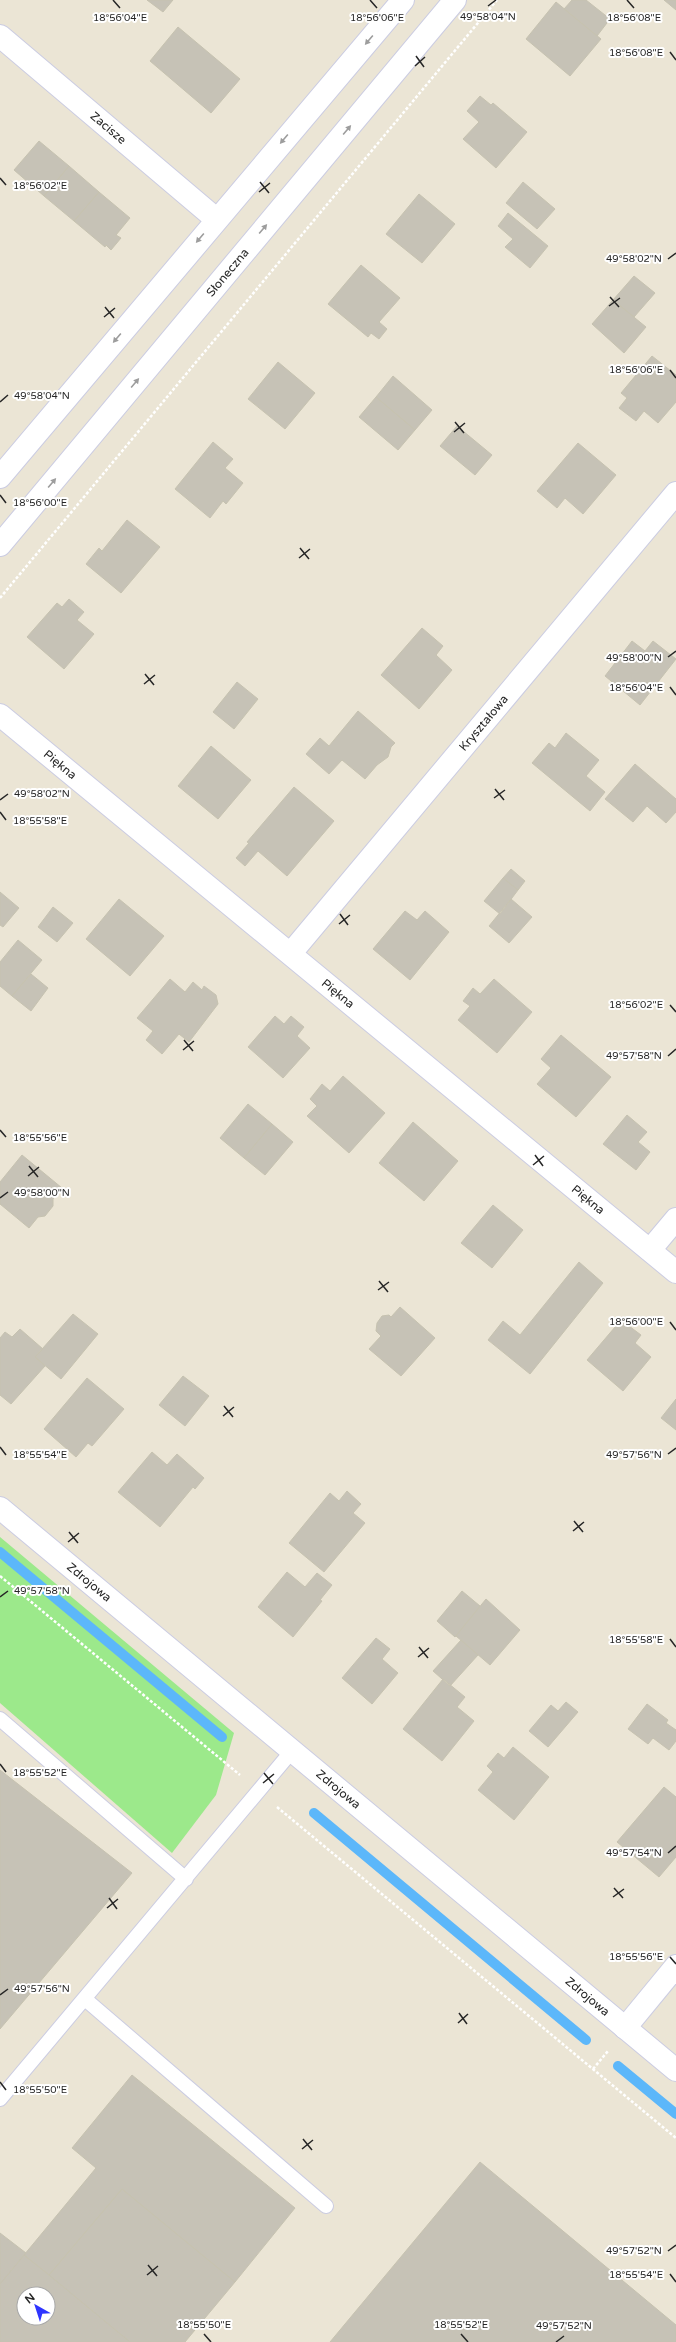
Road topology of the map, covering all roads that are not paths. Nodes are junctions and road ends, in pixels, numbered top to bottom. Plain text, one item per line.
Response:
1 (403, 0) edge
2 (455, 0) edge
3 (0, 36) edge
4 (216, 219) junction
5 (0, 477) edge
6 (676, 493) edge
7 (0, 545) edge
8 (0, 715) edge
9 (291, 953) junction
10 (676, 1219) edge
11 (650, 1250) junction
12 (676, 1272) edge
13 (0, 1508) edge
14 (0, 1719) edge
15 (292, 1751) junction
16 (186, 1879) junction
17 (676, 1966) edge
18 (85, 1998) junction
19 (625, 2028) junction
20 (676, 2070) edge
21 (0, 2099) edge
22 (326, 2206) dead end

1 -> 4 street
7 -> 2 street, Słoneczna
3 - 4 street, Zacisze
4 -> 5 street
6 - 9 street, Kryształowa
8 - 9 street, Piękna
9 - 11 street, Piękna
10 - 11 street
11 - 12 street, Piękna
13 - 15 street, Zdrojowa
14 - 16 lane
15 - 16 lane
15 - 19 street, Zdrojowa
16 - 18 lane
17 - 19 street
18 - 21 lane
18 - 22 lane
19 - 20 street, Zdrojowa

